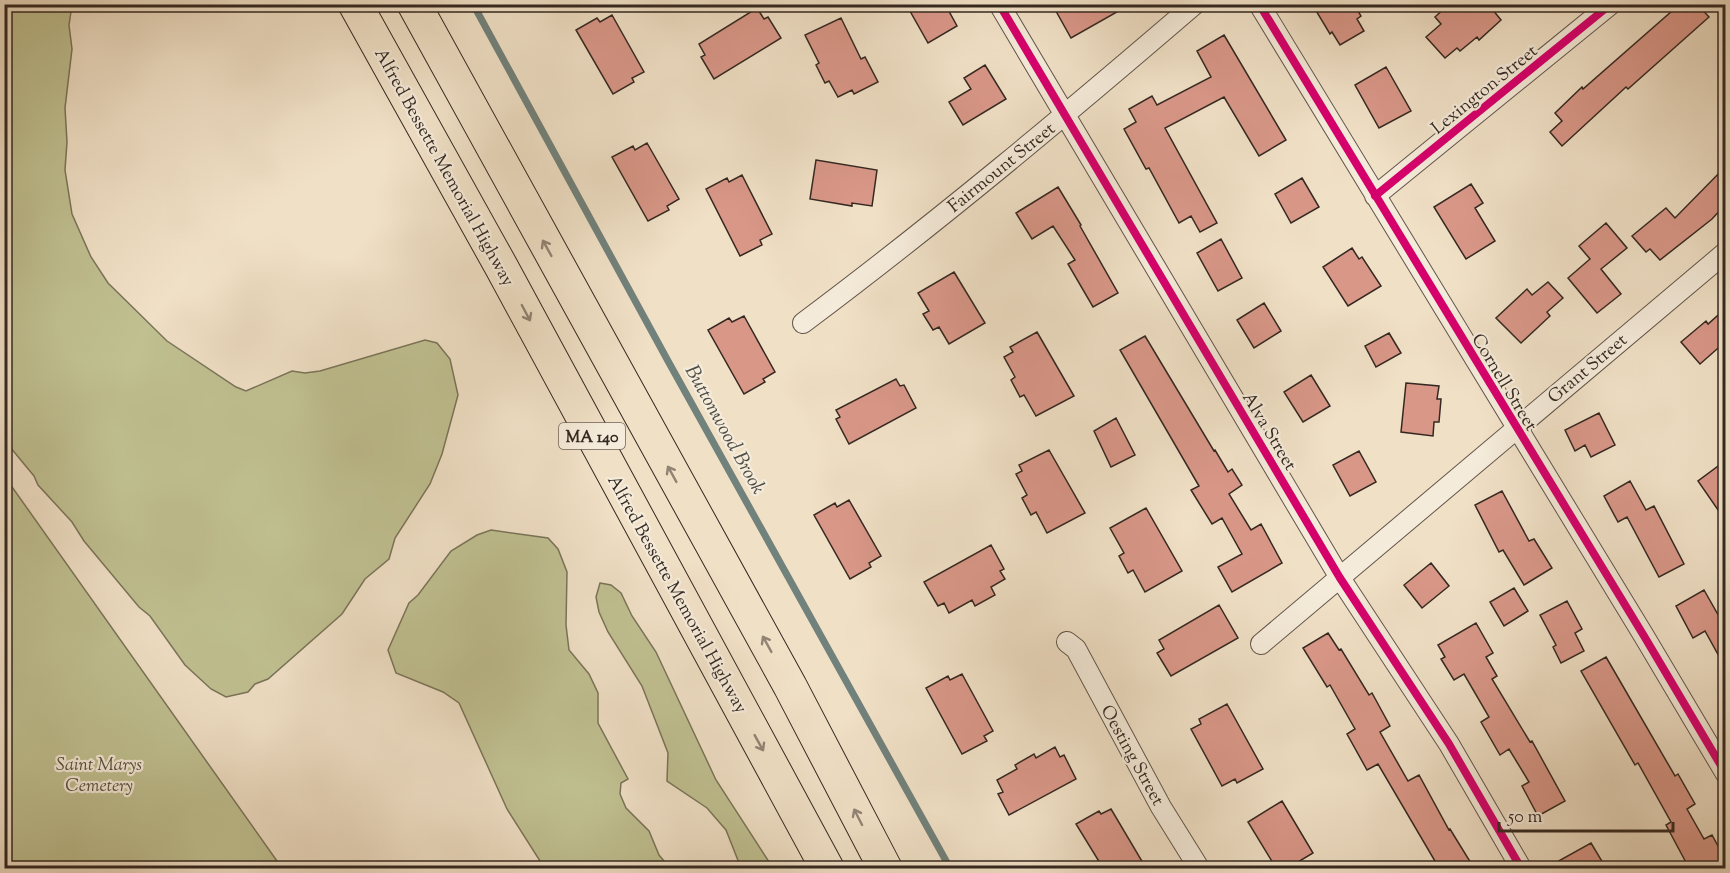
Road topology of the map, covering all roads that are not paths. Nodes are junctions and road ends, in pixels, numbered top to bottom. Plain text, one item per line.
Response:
1 (355, 4) edge
2 (414, 4) edge
3 (999, 4) edge
4 (1195, 4) edge
5 (1259, 4) edge
6 (1611, 4) edge
7 (1065, 115) junction
8 (1375, 196) junction
9 (1725, 252) edge
10 (803, 323) dead end
11 (1516, 428) junction
12 (1340, 578) junction
13 (1067, 642) dead end
14 (1261, 644) dead end
15 (1725, 774) edge
16 (827, 868) edge
17 (885, 868) edge
18 (1199, 868) edge
19 (1521, 868) edge

1 -> 16 highway, Alfred Bessette Memorial Highway / MA 140
17 -> 2 highway, MA 140
3 - 7 street, Alva Street
4 - 7 street, Fairmount Street
5 - 8 street, Cornell Street
6 - 8 street, Lexington Street
7 - 10 street, Fairmount Street
7 - 12 street, Alva Street
8 - 11 street, Cornell Street
9 - 11 street, Grant Street
11 - 12 street, Grant Street
11 - 15 street, Cornell Street
12 - 14 street, Grant Street
12 - 19 street, Alva Street
13 - 18 street, Oesting Street

